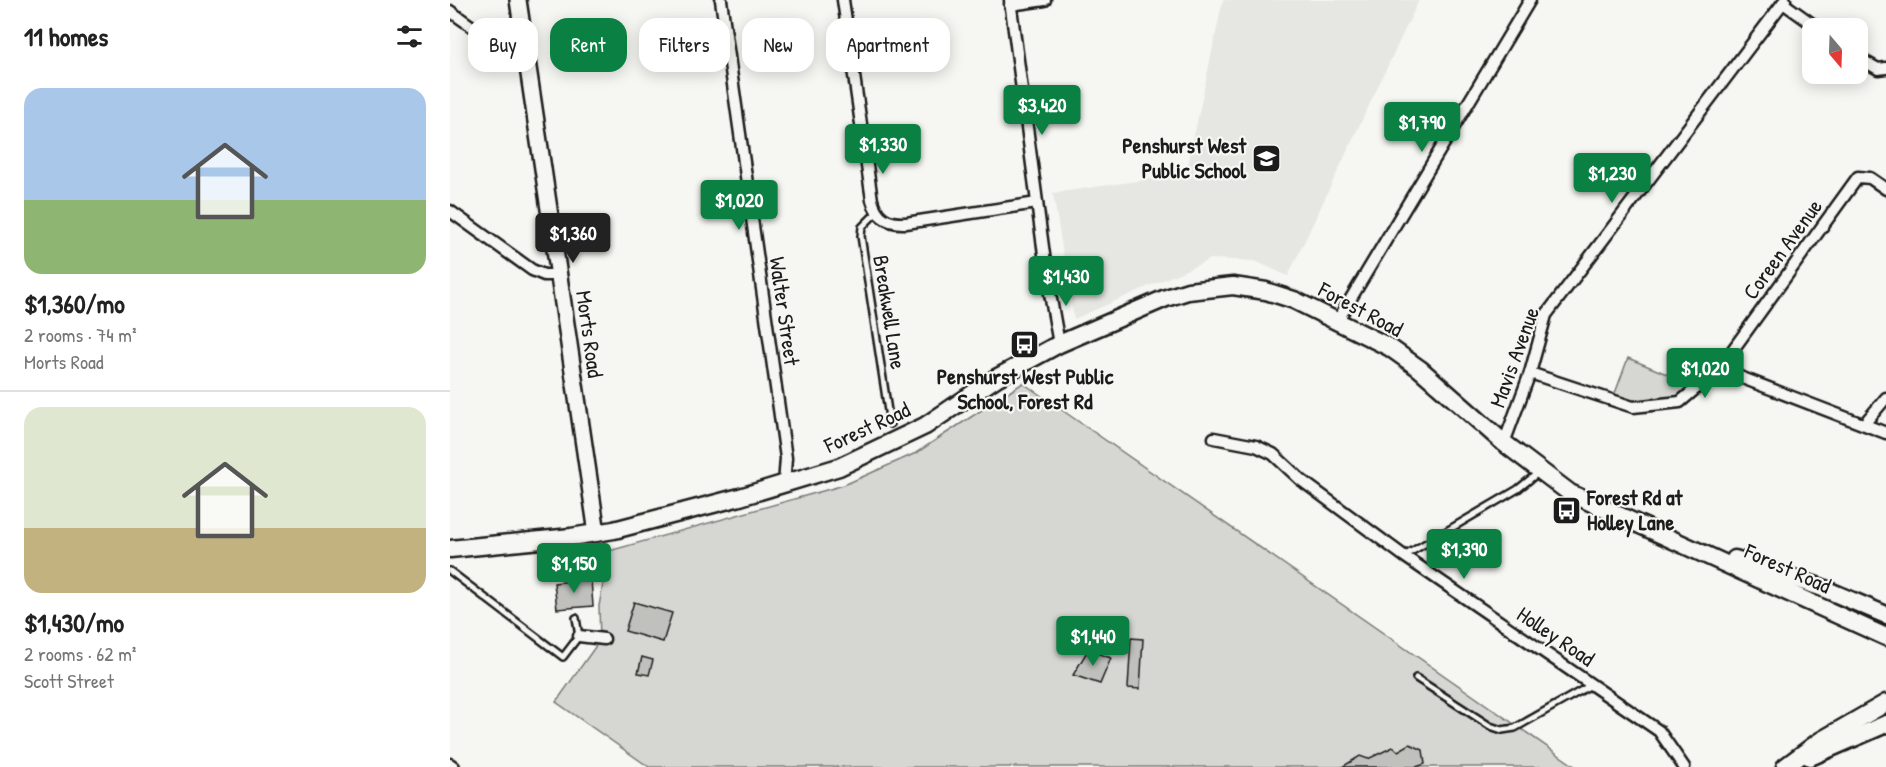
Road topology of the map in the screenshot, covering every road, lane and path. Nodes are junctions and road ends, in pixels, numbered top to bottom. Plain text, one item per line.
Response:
1 (518, 0) edge
2 (721, 0) edge
3 (843, 0) edge
4 (1045, 0) edge
5 (1530, 0) edge
6 (1784, 2) edge
7 (1010, 3) edge
8 (450, 11) edge
9 (520, 18) edge
10 (1805, 18) edge
11 (468, 24) edge
12 (1868, 63) edge
13 (1886, 68) edge
14 (528, 72) edge
15 (1886, 189) edge
16 (1037, 203) junction
17 (450, 211) edge
18 (877, 212) junction
19 (558, 275) junction
20 (1338, 320) junction
21 (1059, 344) junction
22 (1719, 369) junction
23 (1530, 373) junction
24 (1886, 398) edge
25 (890, 424) dead end
26 (1864, 424) junction
27 (1886, 433) edge
28 (1214, 438) dead end
29 (1504, 443) junction
30 (1540, 471) junction
31 (784, 485) junction
32 (597, 533) junction
33 (1670, 541) junction
34 (450, 549) edge
35 (1404, 556) junction
36 (450, 571) edge
37 (1886, 615) edge
38 (576, 618) dead end
39 (1878, 634) edge
40 (579, 636) junction
41 (604, 639) dead end
42 (1886, 644) edge
43 (1416, 678) dead end
44 (1592, 684) junction
45 (1886, 703) edge
46 (1886, 718) edge
47 (1886, 724) edge
48 (1859, 736) junction
49 (1684, 767) edge
50 (1785, 767) edge

1 - 9 street, Morts Road
2 - 31 street, Walter Street
3 - 18 street
4 - 7 street
5 - 20 street
6 - 10 street
6 - 23 street, Mavis Avenue
7 - 16 street
8 - 11 street
12 - 13 street
14 - 19 street, Morts Road
15 - 22 street, Coreen Avenue
16 - 18 street
16 - 21 street
17 - 19 street
18 - 25 lane, Breakwell Lane
19 - 32 street, Morts Road
20 - 21 main road, Forest Road
20 - 29 main road, Forest Road
21 - 31 main road, Forest Road
22 - 23 street
22 - 26 street
23 - 29 street, Mavis Avenue
24 - 26 street
26 - 27 street
28 - 35 street, Holley Road
29 - 30 main road, Forest Road
30 - 33 main road, Forest Road
30 - 35 lane
31 - 32 main road, Forest Road
32 - 34 main road, Forest Road
33 - 37 main road, Forest Road
33 - 39 main road, Forest Road
35 - 44 street, Holley Road
36 - 40 lane
38 - 40 lane
39 - 42 main road, Forest Road
40 - 41 street
43 - 44 lane
44 - 49 street, Holley Road
45 - 50 main road
46 - 48 main road
47 - 48 main road
48 - 50 main road

